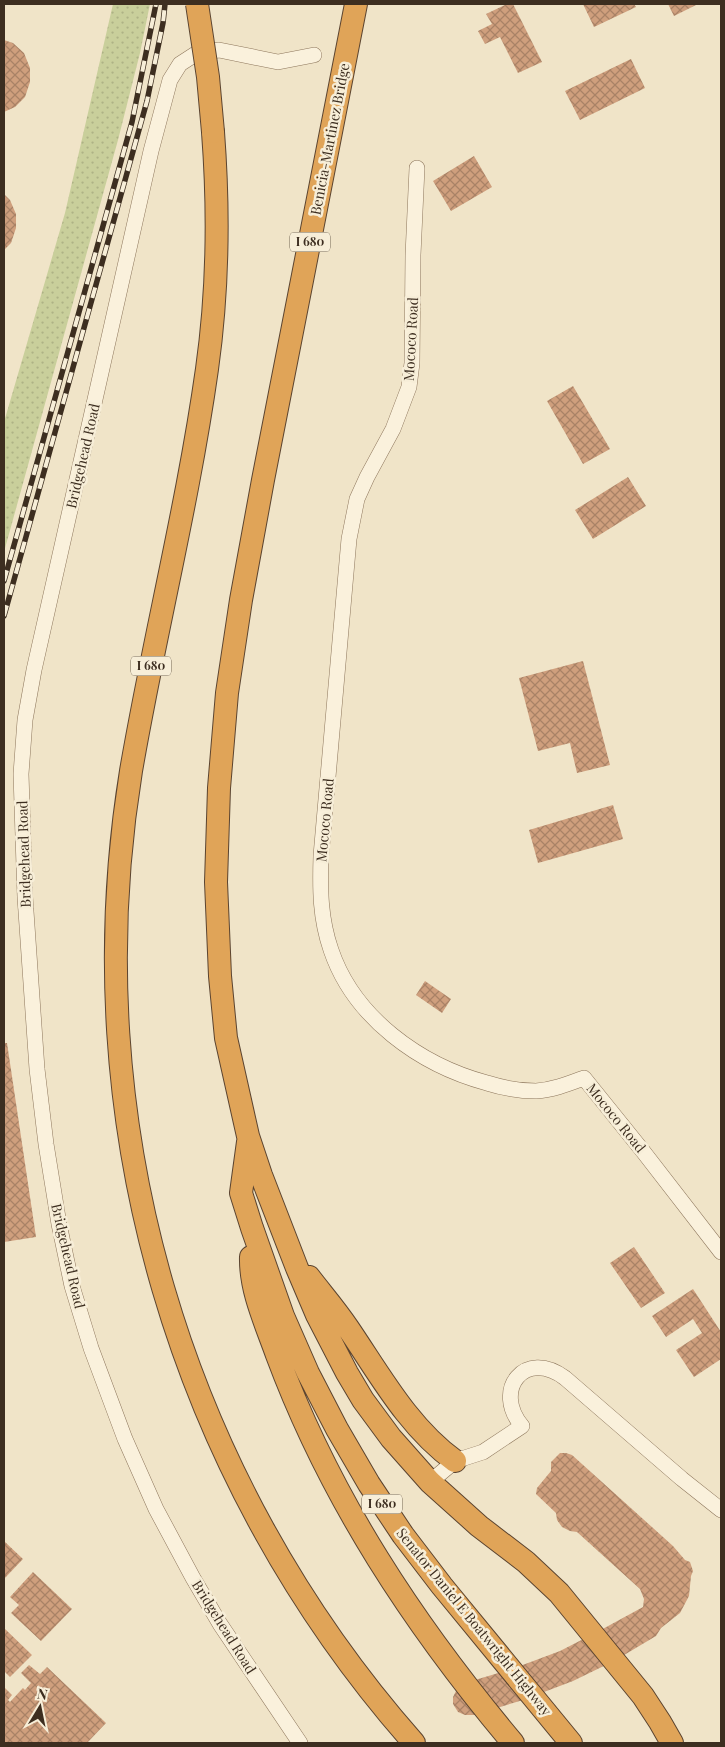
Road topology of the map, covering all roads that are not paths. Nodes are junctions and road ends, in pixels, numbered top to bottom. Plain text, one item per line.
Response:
1 (197, 4) edge
2 (356, 4) edge
3 (314, 55) dead end
4 (417, 168) dead end
5 (217, 913) joint
6 (248, 1136) junction
7 (252, 1228) junction
8 (721, 1252) edge
9 (292, 1254) junction
10 (455, 1461) junction
11 (430, 1482) junction
12 (721, 1510) edge
13 (300, 1743) edge
14 (414, 1743) edge
15 (513, 1743) edge
16 (571, 1743) edge
17 (672, 1743) edge

1 - 14 highway, I 680, bridge
2 - 5 highway, Benicia-Martinez Bridge / I 680
3 - 13 street, Bridgehead Road
4 - 8 street, Mococo Road
5 - 6 highway, Senator Daniel E Boatwright Highway / I 680
6 - 7 highway, Senator Daniel E Boatwright Highway / I 680
6 - 9 highway, Senator Daniel E Boatwright Highway / I 680
7 - 15 highway, Senator Daniel E Boatwright Highway / I 680
7 - 16 highway, Senator Daniel E Boatwright Highway / I 680
9 - 10 highway
9 - 11 highway, Senator Daniel E Boatwright Highway / I 680
10 - 11 street
10 - 12 street
11 - 17 highway, Senator Daniel E Boatwright Highway / I 680

